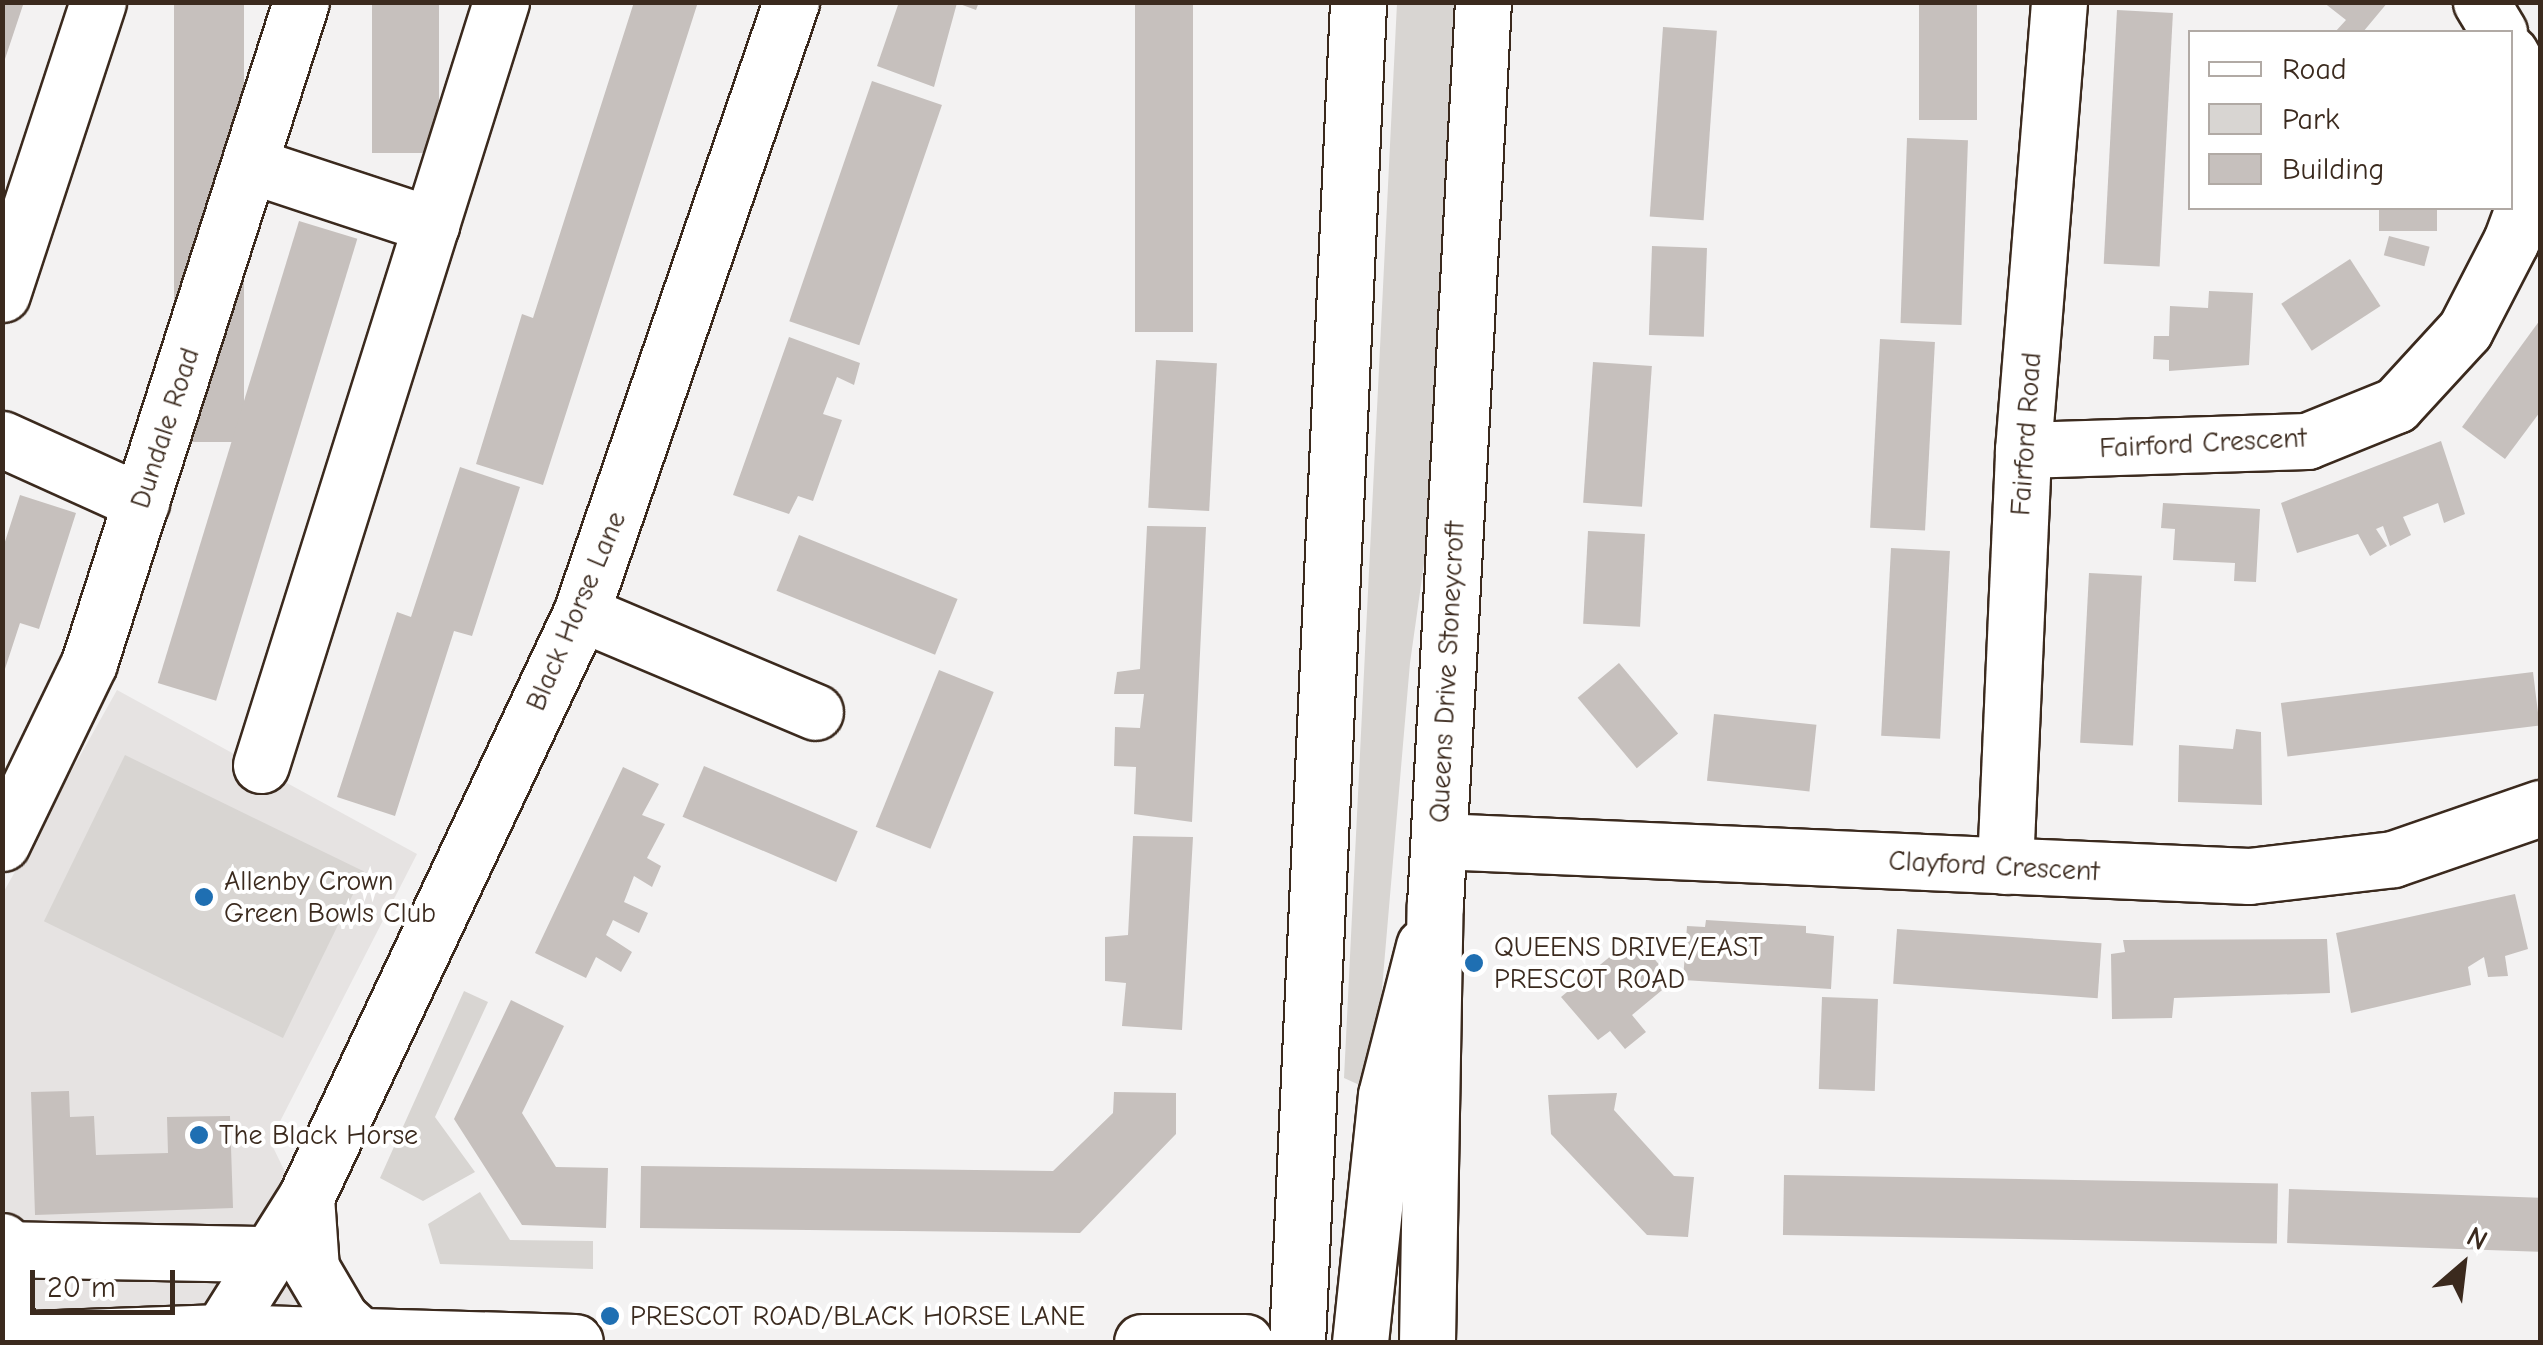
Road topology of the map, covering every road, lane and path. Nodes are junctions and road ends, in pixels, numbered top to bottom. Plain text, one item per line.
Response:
1 (98, 2) edge
2 (301, 2) edge
3 (501, 2) edge
4 (791, 2) edge
5 (1358, 2) edge
6 (1483, 2) edge
7 (2059, 2) edge
8 (2481, 2) edge
9 (2498, 30) edge
10 (2513, 58) edge
11 (250, 165) junction
12 (2539, 168) edge
13 (431, 224) junction
14 (2, 294) edge
15 (2, 439) edge
16 (2023, 450) junction
17 (141, 502) junction
18 (581, 614) junction
19 (815, 712) dead end
20 (261, 765) dead end
21 (2540, 808) edge
22 (1438, 841) junction
23 (2, 843) edge
24 (2004, 866) junction
25 (1435, 904) junction
26 (306, 1197) junction
27 (2, 1241) edge
28 (3, 1249) edge
29 (270, 1254) junction
30 (221, 1332) junction
31 (360, 1336) junction
32 (5, 1340) edge
33 (575, 1342) edge
34 (1142, 1342) edge
35 (1244, 1342) edge
36 (1297, 1342) edge
37 (1360, 1342) edge
38 (1426, 1342) edge

1 - 14 main road
2 - 11 main road, Dundale Road
3 - 13 main road
4 - 18 main road, Black Horse Lane
5 - 36 main road
6 - 22 main road, Queens Drive Stoneycroft
7 - 16 main road, Fairford Road
8 - 9 main road
10 - 12 main road, Fairford Crescent
11 - 13 main road
11 - 17 main road, Dundale Road
12 - 16 main road, Fairford Crescent
13 - 20 main road
15 - 17 main road
16 - 24 main road, Fairford Road
17 - 23 main road, Dundale Road
18 - 19 main road
18 - 26 main road, Black Horse Lane
21 - 24 main road, Clayford Crescent
22 - 24 main road, Clayford Crescent
22 - 25 main road, Queens Drive Stoneycroft
25 - 37 main road
25 - 38 main road, Queens Drive Stoneycroft
26 - 29 main road, Black Horse Lane
26 - 31 main road, Black Horse Lane
27 - 28 main road
28 - 29 main road
28 - 32 main road
29 - 30 main road, Black Horse Lane
30 - 31 main road
30 - 32 main road
31 - 33 main road
34 - 35 main road

